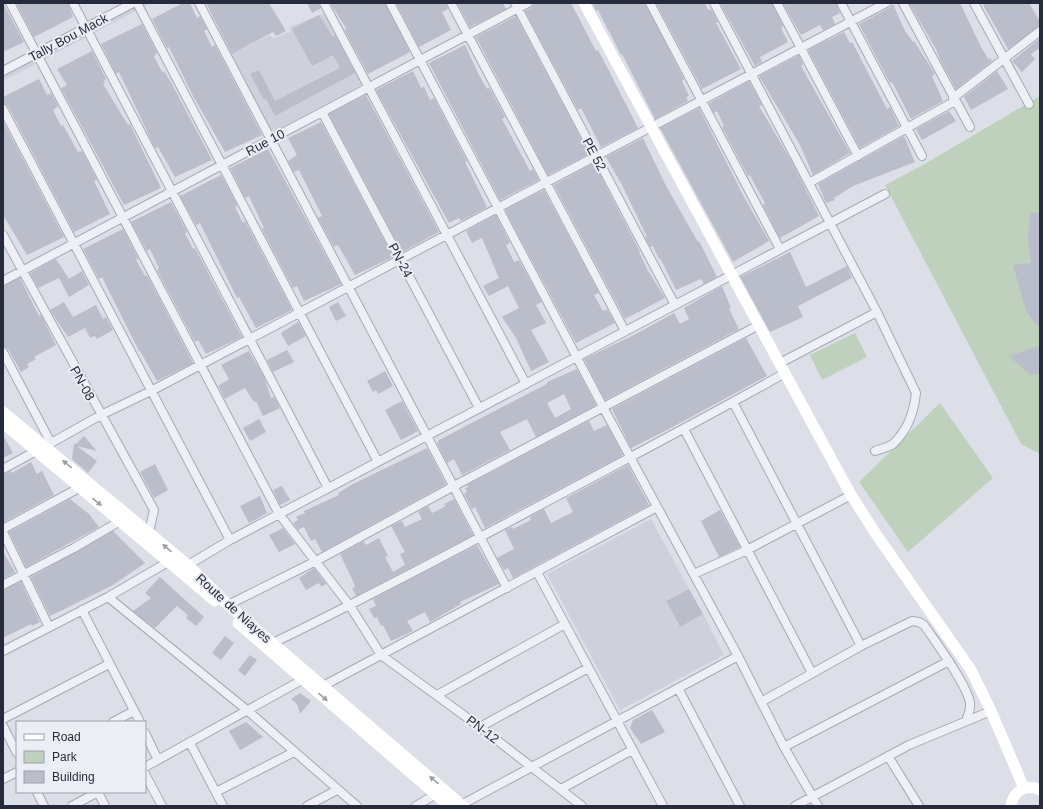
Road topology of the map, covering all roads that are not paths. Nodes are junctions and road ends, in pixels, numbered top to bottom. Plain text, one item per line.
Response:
1 (10, 3) edge
2 (73, 3) edge
3 (133, 3) edge
4 (136, 3) edge
5 (199, 3) edge
6 (324, 3) edge
7 (390, 3) edge
8 (451, 3) edge
9 (528, 3) edge
10 (584, 3) edge
11 (650, 3) edge
12 (714, 3) edge
13 (777, 3) edge
14 (841, 3) edge
15 (886, 3) edge
16 (903, 3) edge
17 (974, 3) edge
18 (517, 6) edge
19 (851, 22) junction
20 (86, 28) junction
21 (1040, 31) edge
22 (468, 34) junction
23 (800, 48) junction
24 (37, 54) junction
25 (419, 60) junction
26 (1005, 60) junction
27 (3, 71) edge
28 (752, 74) junction
29 (369, 87) junction
30 (701, 100) junction
31 (954, 100) junction
32 (1029, 104) dead end
33 (3, 109) edge
34 (322, 112) junction
35 (652, 127) junction
36 (970, 127) dead end
37 (907, 129) junction
38 (271, 139) junction
39 (596, 156) junction
40 (858, 156) junction
41 (922, 156) dead end
42 (222, 165) junction
43 (546, 182) junction
44 (809, 183) junction
45 (172, 191) junction
46 (885, 194) dead end
47 (498, 207) junction
48 (123, 217) junction
49 (830, 223) junction
50 (447, 234) junction
51 (3, 235) edge
52 (74, 243) junction
53 (780, 249) junction
54 (400, 259) junction
55 (22, 271) junction
56 (732, 275) junction
57 (3, 281) edge
58 (349, 286) junction
59 (675, 305) junction
60 (299, 312) junction
61 (877, 312) junction
62 (759, 325) junction
63 (626, 331) junction
64 (250, 339) junction
65 (3, 352) edge
66 (577, 356) junction
67 (201, 364) junction
68 (782, 368) junction
69 (526, 384) junction
70 (151, 390) junction
71 (733, 402) junction
72 (603, 407) junction
73 (479, 408) junction
74 (3, 412) edge
75 (101, 415) junction
76 (3, 423) edge
77 (684, 429) junction
78 (427, 436) junction
79 (45, 447) junction
80 (875, 451) dead end
81 (630, 458) junction
82 (378, 462) junction
83 (3, 469) edge
84 (454, 486) junction
85 (79, 488) junction
86 (328, 488) junction
87 (851, 495) junction
88 (656, 507) junction
89 (279, 514) junction
90 (120, 521) junction
91 (797, 522) junction
92 (3, 529) edge
93 (3, 532) edge
94 (148, 532) junction
95 (480, 537) junction
96 (230, 540) junction
97 (747, 550) junction
98 (316, 561) junction
99 (168, 562) junction
100 (188, 565) junction
101 (537, 572) junction
102 (24, 574) junction
103 (694, 574) junction
104 (3, 585) edge
105 (507, 588) junction
106 (108, 597) junction
107 (228, 604) junction
108 (350, 606) junction
109 (82, 610) junction
110 (565, 624) junction
111 (49, 626) junction
112 (273, 643) junction
113 (861, 646) junction
114 (3, 651) edge
115 (381, 656) junction
116 (738, 656) junction
117 (949, 662) junction
118 (109, 664) junction
119 (588, 668) junction
120 (812, 673) junction
121 (302, 680) junction
122 (323, 686) junction
123 (678, 688) junction
124 (437, 695) junction
125 (761, 702) junction
126 (134, 711) junction
127 (991, 711) junction
128 (248, 712) junction
129 (3, 719) edge
130 (114, 721) edge
131 (139, 721) edge
132 (617, 721) junction
133 (966, 721) junction
134 (3, 726) edge
135 (480, 727) junction
136 (146, 735) edge
137 (190, 743) junction
138 (784, 747) junction
139 (632, 750) junction
140 (16, 751) edge
141 (294, 752) junction
142 (888, 756) junction
143 (158, 760) junction
144 (146, 766) edge
145 (532, 767) junction
146 (16, 772) edge
147 (146, 776) edge
148 (3, 779) edge
149 (1034, 787) edge
150 (561, 789) junction
151 (337, 790) junction
152 (216, 792) junction
153 (38, 793) edge
154 (96, 793) edge
155 (98, 793) edge
156 (436, 794) junction
157 (812, 797) junction
158 (462, 805) edge
159 (44, 806) edge
160 (72, 806) edge
161 (105, 806) edge
162 (162, 806) edge
163 (223, 806) edge
164 (307, 806) edge
165 (357, 806) edge
166 (416, 806) edge
167 (448, 806) edge
168 (582, 806) edge
169 (663, 806) edge
170 (740, 806) edge
171 (795, 806) edge
172 (818, 806) edge
173 (919, 806) edge
174 (1011, 806) edge

1 - 24 street
2 - 20 street
3 - 20 street, Tally Bou Mack
4 - 42 street
5 - 38 street
6 - 29 street
7 - 25 street
8 - 22 street
9 - 18 street, Rue 10
10 - 35 main road
11 - 30 street
12 - 28 street
13 - 23 street
14 - 19 street
15 - 19 street
16 - 31 street
17 - 26 street
18 - 22 street, Rue 10
18 - 39 street, PE 52
19 - 23 street
19 - 37 street
20 - 24 street, Tally Bou Mack
20 - 45 street
21 - 26 street
22 - 25 street, Rue 10
22 - 43 street
23 - 28 street
23 - 40 street
24 - 27 street, Tally Bou Mack
24 - 48 street
25 - 29 street, Rue 10
25 - 47 street
26 - 31 street
26 - 32 street
28 - 30 street
28 - 44 street
29 - 34 street, Rue 10
29 - 50 street
30 - 35 street
30 - 53 street
31 - 36 street
31 - 37 street
33 - 52 street
34 - 38 street, Rue 10
34 - 54 street, PN-24
35 - 39 street
35 - 56 main road
37 - 40 street
37 - 41 street
38 - 42 street, Rue 10
38 - 58 street
39 - 43 street
39 - 59 street, PE 52
40 - 44 street
42 - 45 street, Rue 10
42 - 60 street
43 - 47 street
43 - 63 street
44 - 49 street
45 - 48 street, Rue 10
45 - 64 street
46 - 49 street
47 - 50 street
47 - 66 street
48 - 52 street, Rue 10
48 - 67 street
49 - 53 street
49 - 61 street
50 - 54 street
50 - 69 street
51 - 55 street, PN-08
52 - 55 street, Rue 10
52 - 70 street
53 - 56 street
54 - 58 street
54 - 73 street, PN-24
55 - 57 street, Rue 10
55 - 75 street, PN-08
56 - 59 street
56 - 62 main road
58 - 60 street
58 - 78 street
59 - 63 street
60 - 64 street
60 - 82 street
61 - 68 street
61 - 80 street
62 - 68 main road
62 - 72 street
63 - 66 street
64 - 67 street
64 - 86 street
65 - 79 street
66 - 69 street
66 - 72 street
67 - 70 street
67 - 89 street
68 - 71 street
68 - 87 main road
69 - 73 street
70 - 75 street
70 - 96 street
71 - 77 street
71 - 91 street
72 - 81 street
72 - 84 street
73 - 78 street
74 - 79 main road, Route de Niayes
75 - 79 street
75 - 94 street, PN-08
76 - 79 main road, Route de Niayes
77 - 81 street
77 - 97 street
78 - 82 street
78 - 84 street
79 - 83 street
79 - 85 main road, Route de Niayes
94 -> 79 main road, Route de Niayes
81 - 88 street
81 - 95 street
82 - 86 street
84 - 95 street
84 - 98 street
85 -> 90 main road, Route de Niayes
85 - 92 street
86 - 89 street
87 - 91 street
87 - 127 main road
88 - 101 street
88 - 103 street
89 - 96 street
89 - 98 street
90 - 99 main road, Route de Niayes
90 - 102 street
91 - 97 street
91 - 113 street
93 - 102 street
100 -> 94 main road, Route de Niayes
95 - 105 street
95 - 108 street
96 - 100 street
97 - 103 street
97 - 120 street
98 - 107 street
98 - 108 street
99 - 106 street
99 - 121 main road, Route de Niayes
100 - 107 main road, Route de Niayes
101 - 105 street
101 - 110 street
102 - 104 street
102 - 111 street
103 - 116 street
105 - 115 street
106 - 109 street
106 - 128 street
107 - 112 main road, Route de Niayes
108 - 112 street
108 - 115 street
109 - 111 street
109 - 118 street
110 - 119 street
110 - 124 street
111 - 114 street
112 - 122 main road, Route de Niayes
113 - 117 street
113 - 120 street
115 - 122 street
115 - 124 street, PN-12
116 - 123 street
116 - 125 street
117 - 133 street
117 - 138 street
118 - 126 street
118 - 129 street
119 - 132 street
119 - 135 street
120 - 125 street
121 - 128 street
121 -> 156 main road, Route de Niayes
158 -> 122 main road, Route de Niayes
123 - 132 street
123 - 170 street
124 - 135 street, PN-12
125 - 138 street
126 - 130 street
126 - 131 street
127 - 133 street
127 - 149 main road
128 - 137 street
128 - 141 street
132 - 139 street
132 - 145 street
133 - 142 street
134 - 140 street
135 - 145 street, PN-12
136 - 143 street
137 - 143 street
137 - 152 street
138 - 157 street
139 - 150 street
139 - 169 street
141 - 151 street
141 - 152 street
142 - 157 street
142 - 173 street
143 - 144 street
145 - 150 street, PN-12
145 - 158 street
146 - 148 street
147 - 162 street
149 - 174 main road
150 - 168 street, PN-12
151 - 164 street
151 - 165 street
152 - 163 street
153 - 159 street
154 - 160 street
155 - 161 street
156 - 166 street
156 - 167 main road, Route de Niayes
157 - 171 street
157 - 172 street

